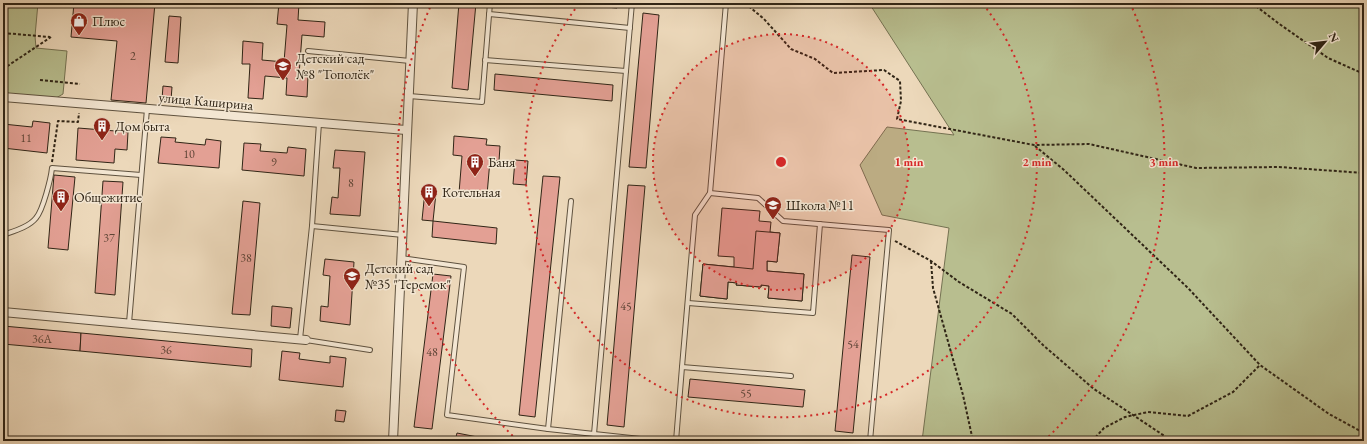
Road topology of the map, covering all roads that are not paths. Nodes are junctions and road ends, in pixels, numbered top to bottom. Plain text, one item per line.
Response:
1 (413, 3) edge
2 (490, 3) edge
3 (632, 3) edge
4 (726, 3) edge
5 (489, 14) junction
6 (630, 28) junction
7 (308, 52) dead end
8 (485, 60) junction
9 (411, 61) junction
10 (626, 71) junction
11 (408, 96) junction
12 (3, 97) edge
13 (147, 109) junction
14 (319, 123) junction
15 (406, 130) junction
16 (142, 175) junction
17 (710, 193) junction
18 (571, 201) dead end
19 (820, 224) junction
20 (312, 226) junction
21 (3, 235) edge
22 (403, 235) junction
23 (401, 258) junction
24 (688, 303) junction
25 (3, 312) edge
26 (129, 323) junction
27 (303, 340) junction
28 (370, 350) dead end
29 (682, 367) junction
30 (791, 376) dead end
31 (548, 429) junction
32 (594, 434) junction
33 (393, 441) edge
34 (659, 441) edge
35 (676, 441) edge
36 (870, 441) edge

1 - 9 street
2 - 5 lane
3 - 6 lane
4 - 17 lane
5 - 6 lane
5 - 8 lane
6 - 10 lane
7 - 9 lane
8 - 10 lane
8 - 11 lane
9 - 11 street
10 - 32 lane
11 - 15 street
12 - 13 street, улица Каширина
13 - 14 street, улица Каширина
13 - 16 lane
14 - 15 street, улица Каширина
14 - 20 lane
15 - 22 street
16 - 21 lane
16 - 26 lane
17 - 19 lane
17 - 24 lane
18 - 31 lane
19 - 24 lane
19 - 36 lane
20 - 22 lane
20 - 27 lane
22 - 23 street
23 - 31 lane
23 - 33 street
24 - 29 lane
25 - 26 street
26 - 27 street
27 - 28 lane
29 - 30 lane
29 - 35 lane
31 - 32 lane
32 - 34 lane

